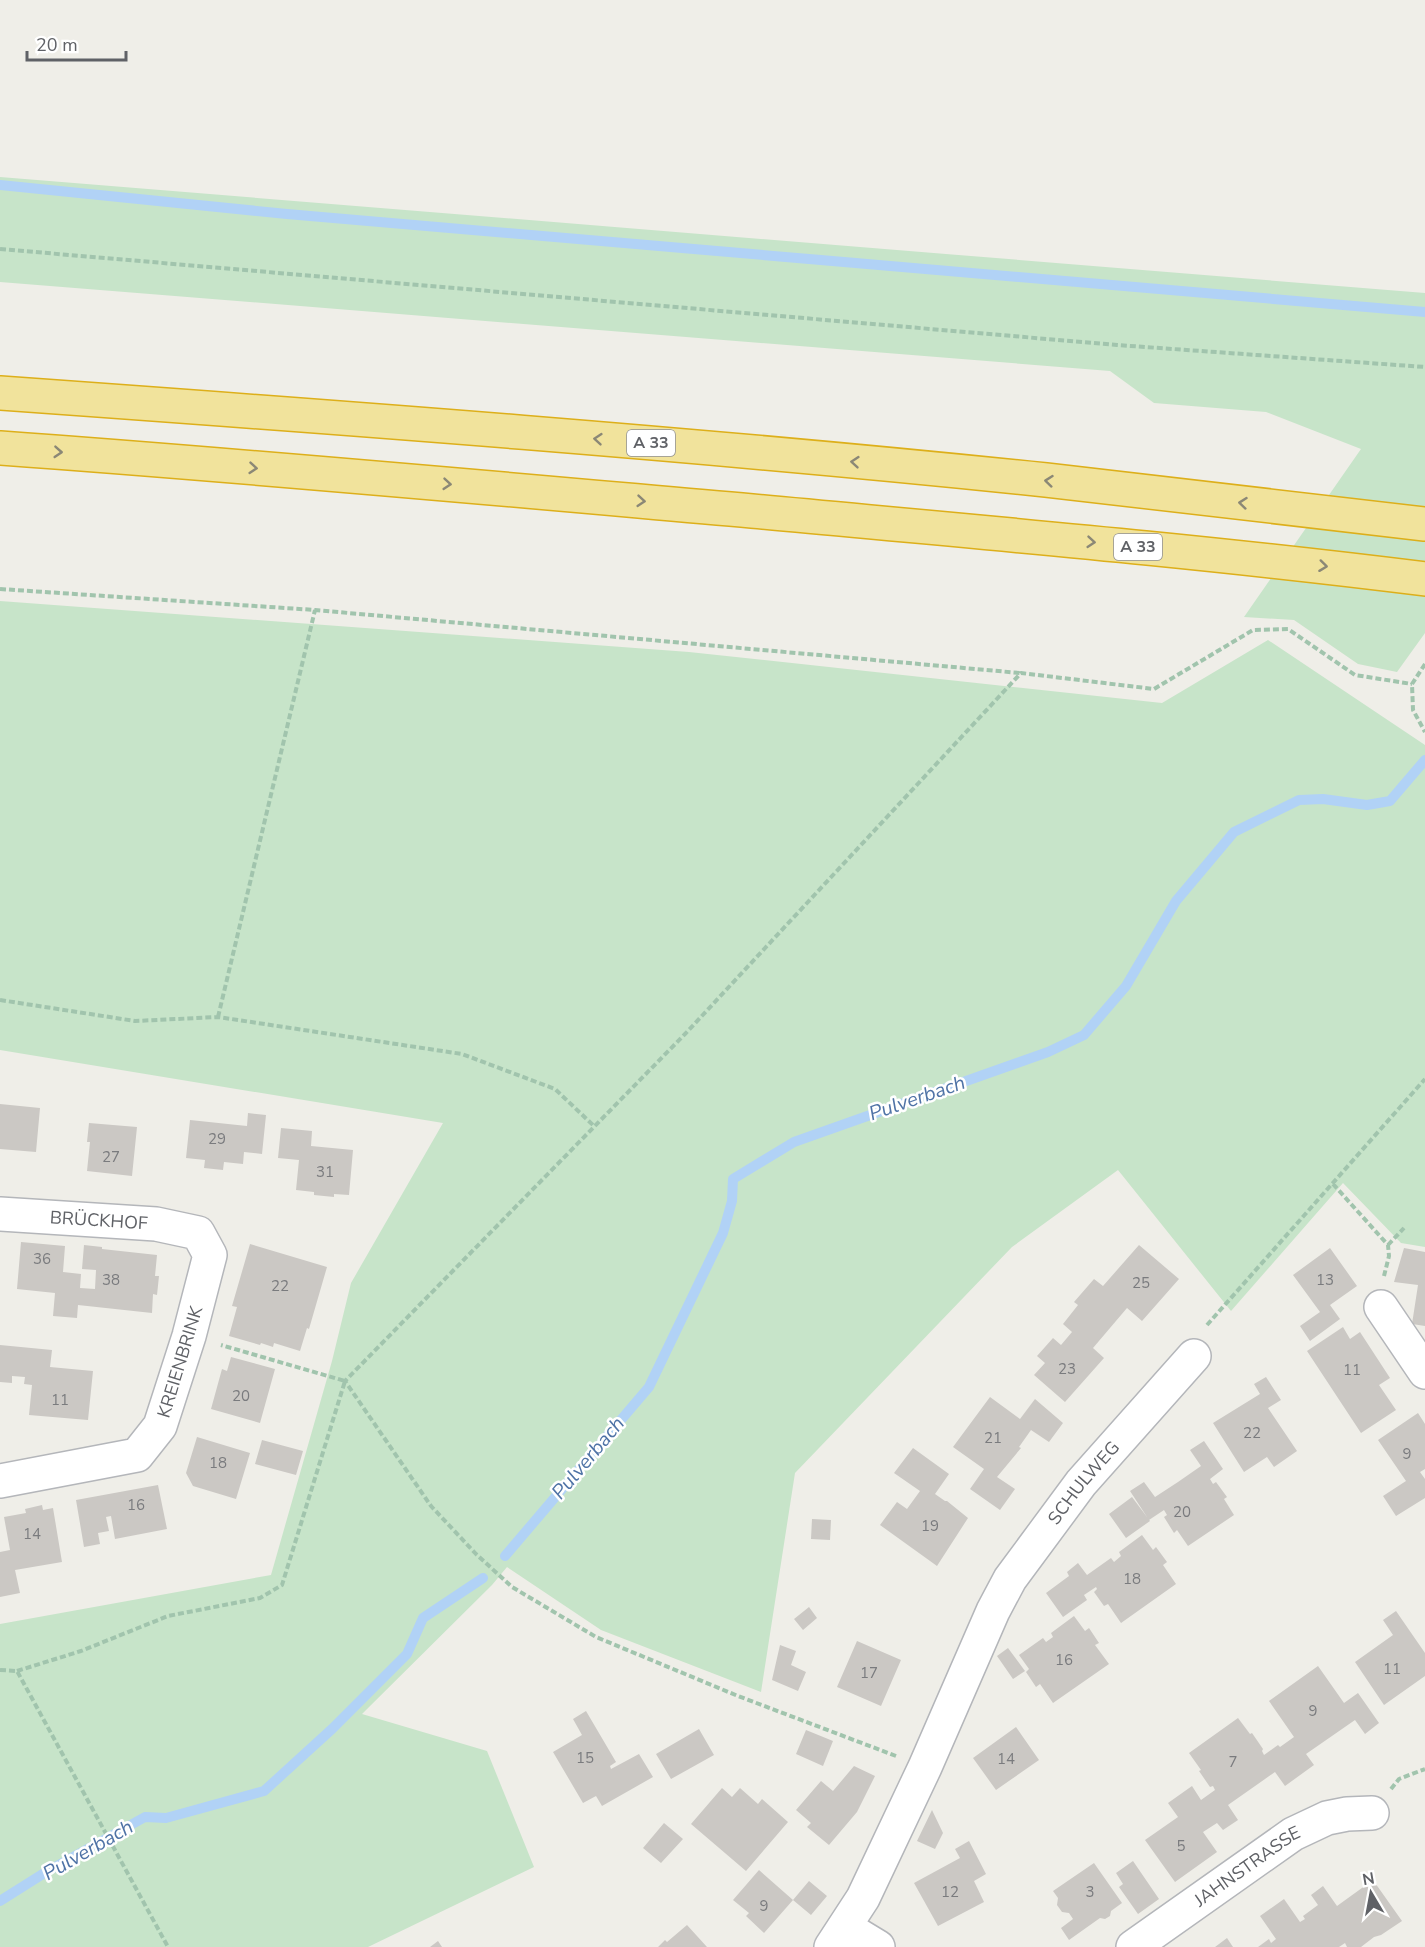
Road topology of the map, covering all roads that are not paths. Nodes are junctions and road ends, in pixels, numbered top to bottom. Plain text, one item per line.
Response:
1 (0, 393) edge
2 (0, 448) edge
3 (1425, 524) edge
4 (1425, 579) edge
5 (0, 1214) edge
6 (198, 1233) joint
7 (1382, 1307) road end
8 (1194, 1356) road end
9 (1425, 1372) edge
10 (0, 1481) edge
11 (1372, 1813) dead end
12 (838, 1937) edge
13 (878, 1947) edge
14 (1134, 1947) edge

3 -> 1 highway, A 33
2 -> 4 highway, A 33
5 - 6 street, BRÜCKHOF
6 - 10 street, KREIENBRINK
7 - 9 street
8 - 12 street, SCHULWEG
11 - 14 street, JAHNSTRASSE
12 - 13 street

